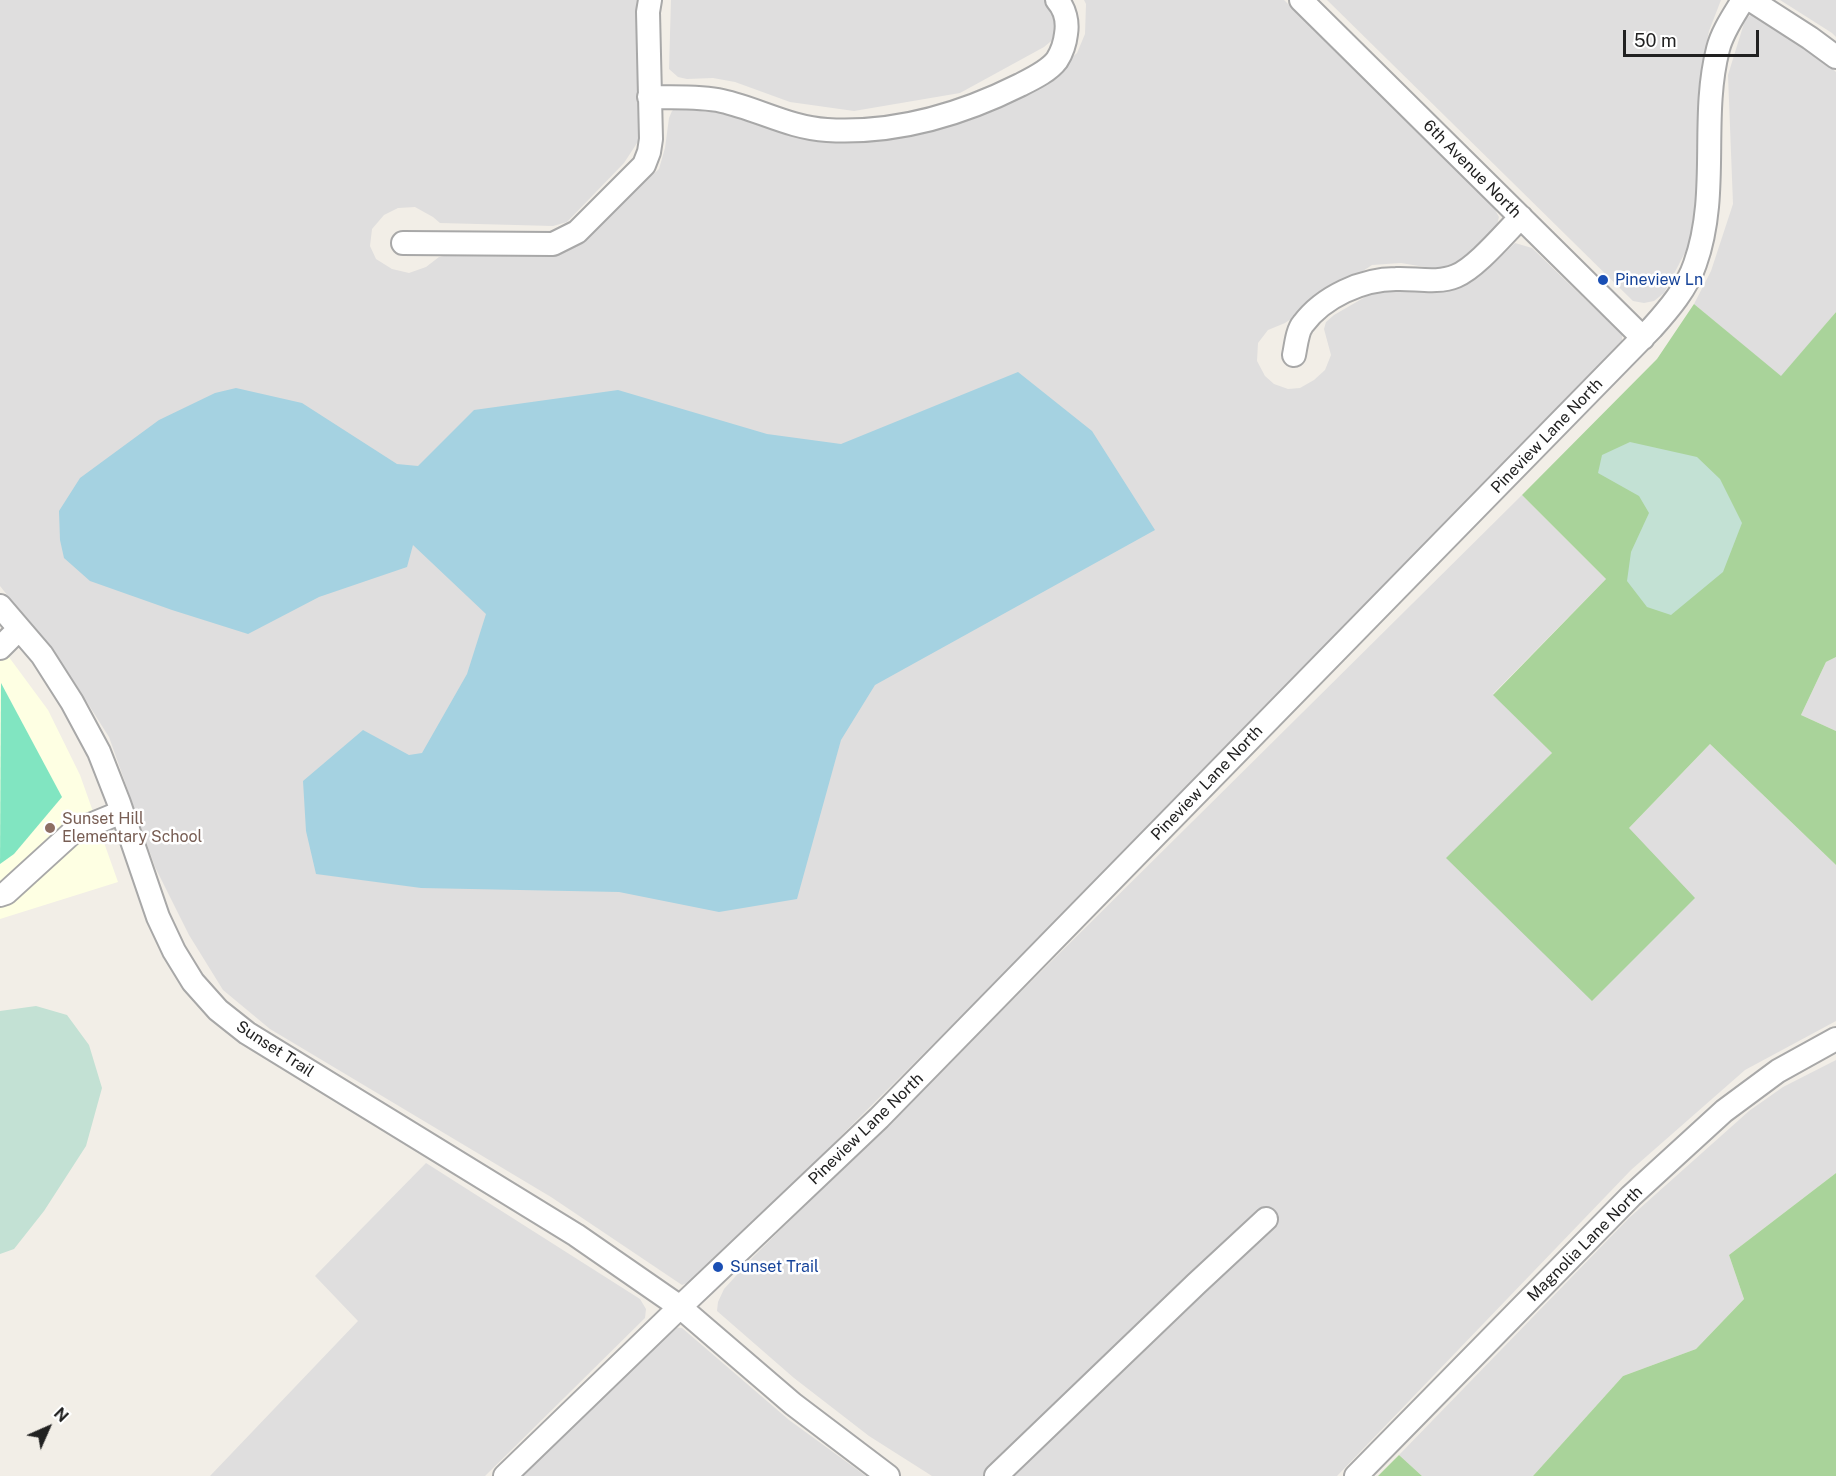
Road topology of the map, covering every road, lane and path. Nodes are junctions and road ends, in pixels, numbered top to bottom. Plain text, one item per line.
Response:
1 (650, 0) edge
2 (1057, 0) edge
3 (1301, 0) edge
4 (1743, 0) edge
5 (1751, 0) edge
6 (1836, 57) edge
7 (649, 97) junction
8 (1521, 218) junction
9 (403, 243) dead end
10 (1643, 338) junction
11 (1294, 355) dead end
12 (0, 606) edge
13 (19, 629) junction
14 (0, 648) edge
15 (123, 812) junction
16 (0, 895) edge
17 (1836, 1039) edge
18 (1266, 1219) dead end
19 (680, 1307) junction
20 (506, 1476) edge
21 (888, 1476) edge
22 (996, 1476) edge
23 (1356, 1476) edge

1 - 7 street
2 - 7 street
3 - 8 street, 6th Avenue North
4 - 10 street, Pineview Lane North
5 - 6 street
7 - 9 street
8 - 10 street, 6th Avenue North
8 - 11 street
10 - 19 street, Pineview Lane North
12 - 13 street, Sunset Trail
13 - 14 street
13 - 15 street, Sunset Trail
15 - 16 street
15 - 19 street, Sunset Trail
17 - 23 street, Magnolia Lane North
18 - 22 street
19 - 20 street, Pineview Lane North
19 - 21 street, Sunset Trail

